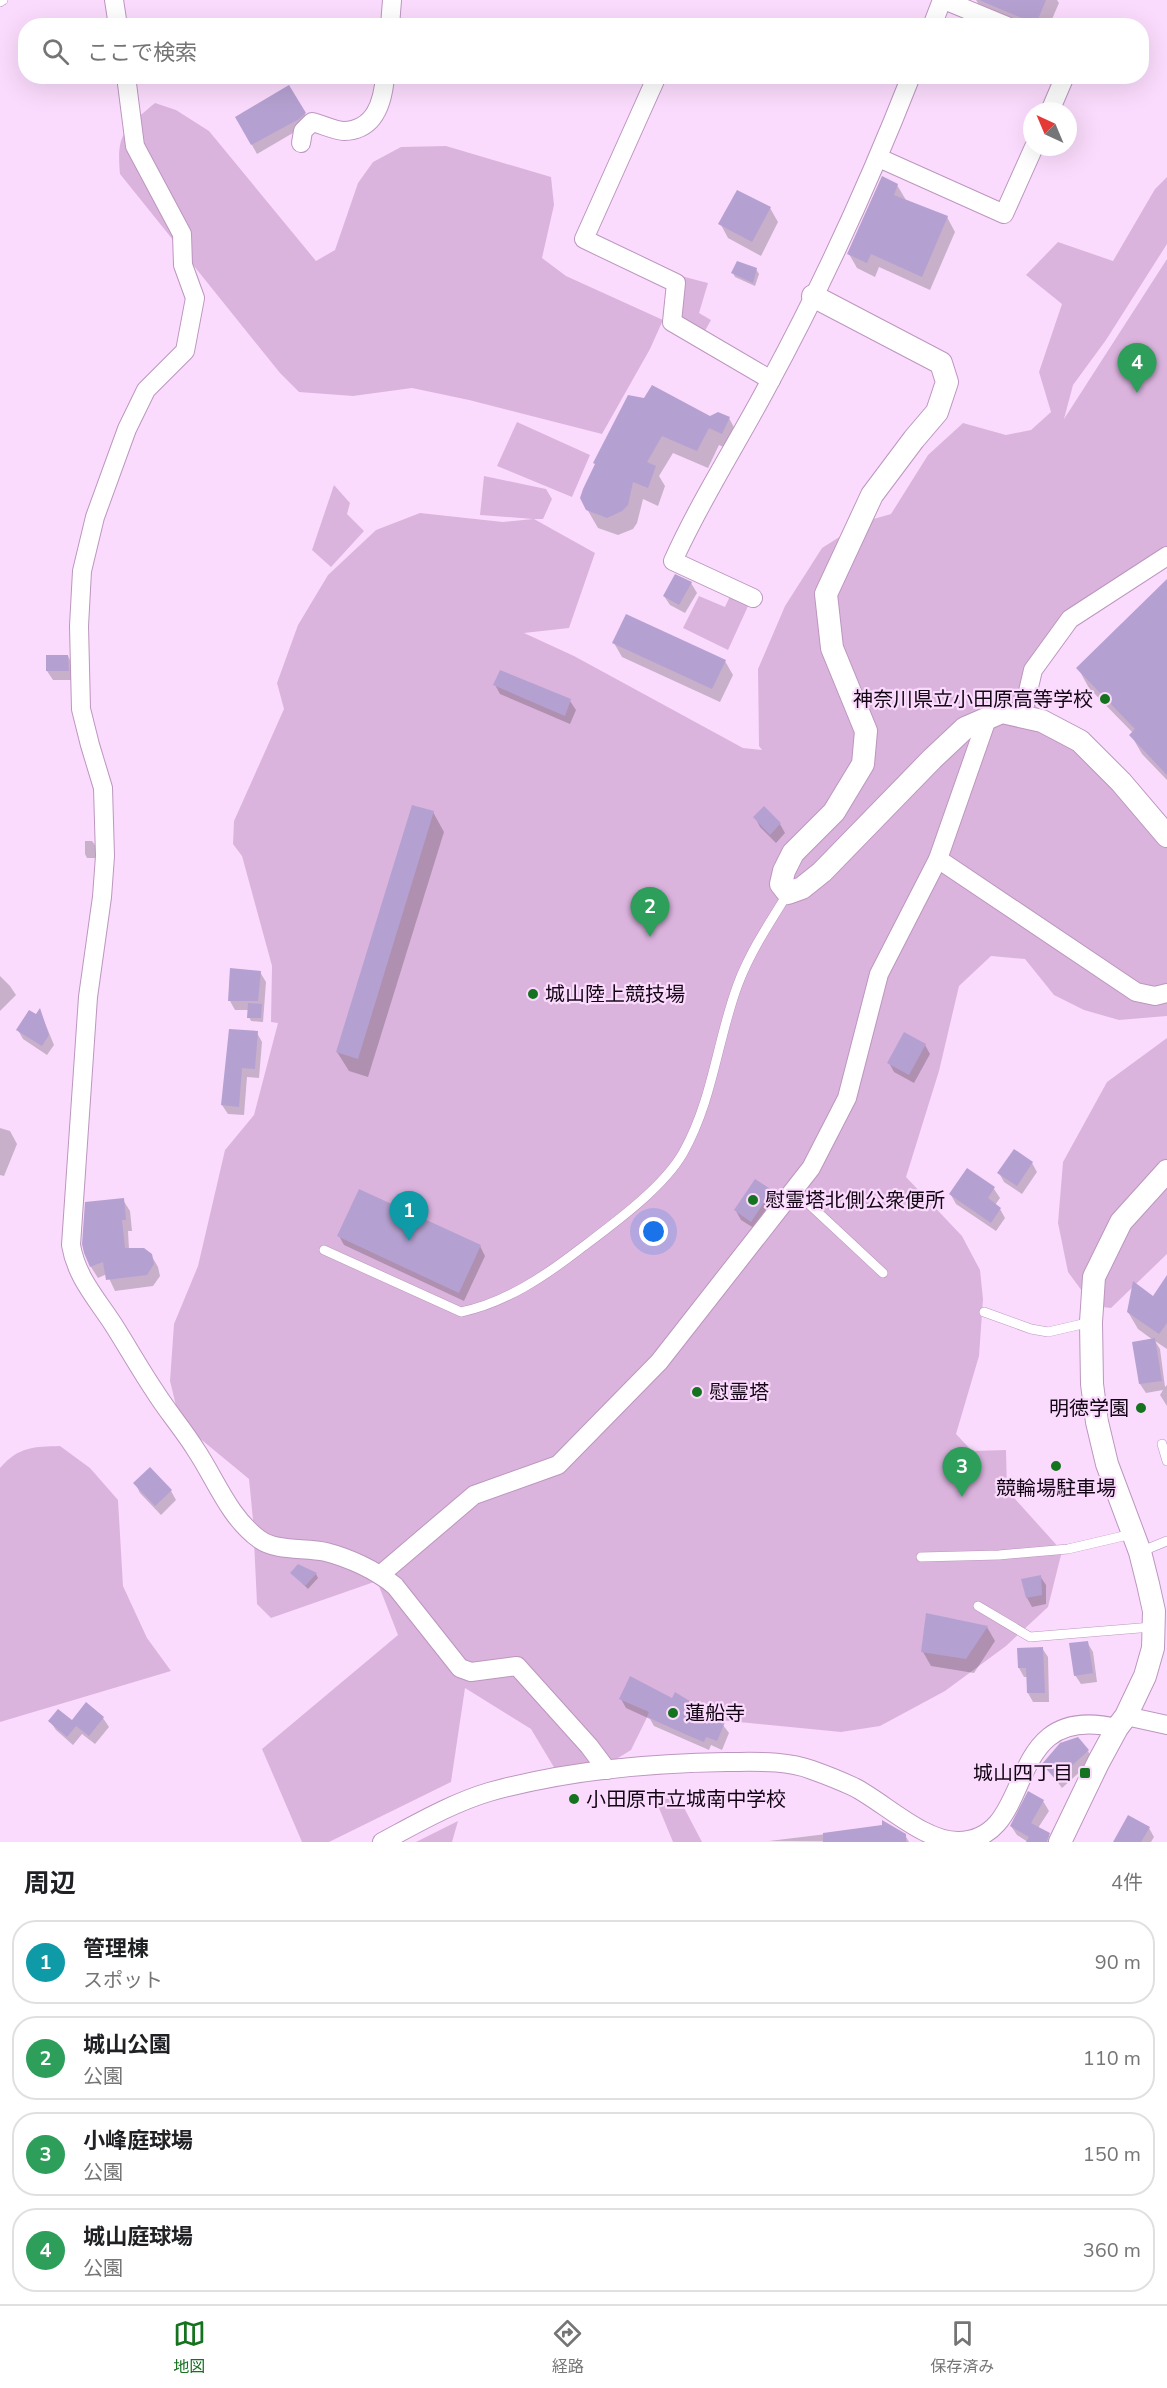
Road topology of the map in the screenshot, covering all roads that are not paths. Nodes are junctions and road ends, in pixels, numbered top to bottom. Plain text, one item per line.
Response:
1 (114, 0) edge
2 (392, 0) edge
3 (943, 0) edge
4 (117, 18) edge
5 (391, 18) edge
6 (935, 18) edge
7 (987, 18) edge
8 (127, 84) edge
9 (384, 84) edge
10 (653, 84) edge
11 (908, 84) edge
12 (1062, 84) edge
13 (1054, 102) edge
14 (301, 144) dead end
15 (1030, 156) edge
16 (879, 158) junction
17 (813, 296) junction
18 (771, 380) junction
19 (1167, 556) edge
20 (753, 598) dead end
21 (1022, 717) junction
22 (987, 719) junction
23 (1167, 836) edge
24 (938, 859) junction
25 (788, 892) junction
26 (1167, 993) edge
27 (1167, 1171) edge
28 (794, 1190) junction
29 (324, 1250) dead end
30 (883, 1273) dead end
31 (984, 1312) dead end
32 (1091, 1322) junction
33 (1162, 1444) dead end
34 (1167, 1461) edge
35 (1167, 1541) edge
36 (1136, 1543) junction
37 (921, 1557) dead end
38 (380, 1575) junction
39 (978, 1606) dead end
40 (1154, 1626) junction
41 (1121, 1722) junction
42 (1167, 1725) edge
43 (607, 1770) junction
44 (382, 1842) edge
45 (1060, 1842) edge

1 - 4 street
2 - 5 street
3 - 6 street
3 - 7 street
8 - 38 street
9 - 14 street
10 - 18 street
11 - 16 street
12 - 13 street
15 - 16 street
16 - 17 street
17 - 18 street
17 - 25 street
18 - 20 street
19 - 21 street
21 - 22 street
21 - 23 street
22 - 24 street
22 - 25 street
24 - 26 street
24 - 28 street
25 - 29 lane
27 - 32 street
28 - 30 lane
28 - 38 street
31 - 32 lane
32 - 36 street
33 - 34 lane
35 - 36 lane
36 - 37 lane
36 - 40 street
38 - 43 street
39 - 40 lane
40 - 41 street
41 - 42 street
41 - 43 street
41 - 45 street
43 - 44 street

